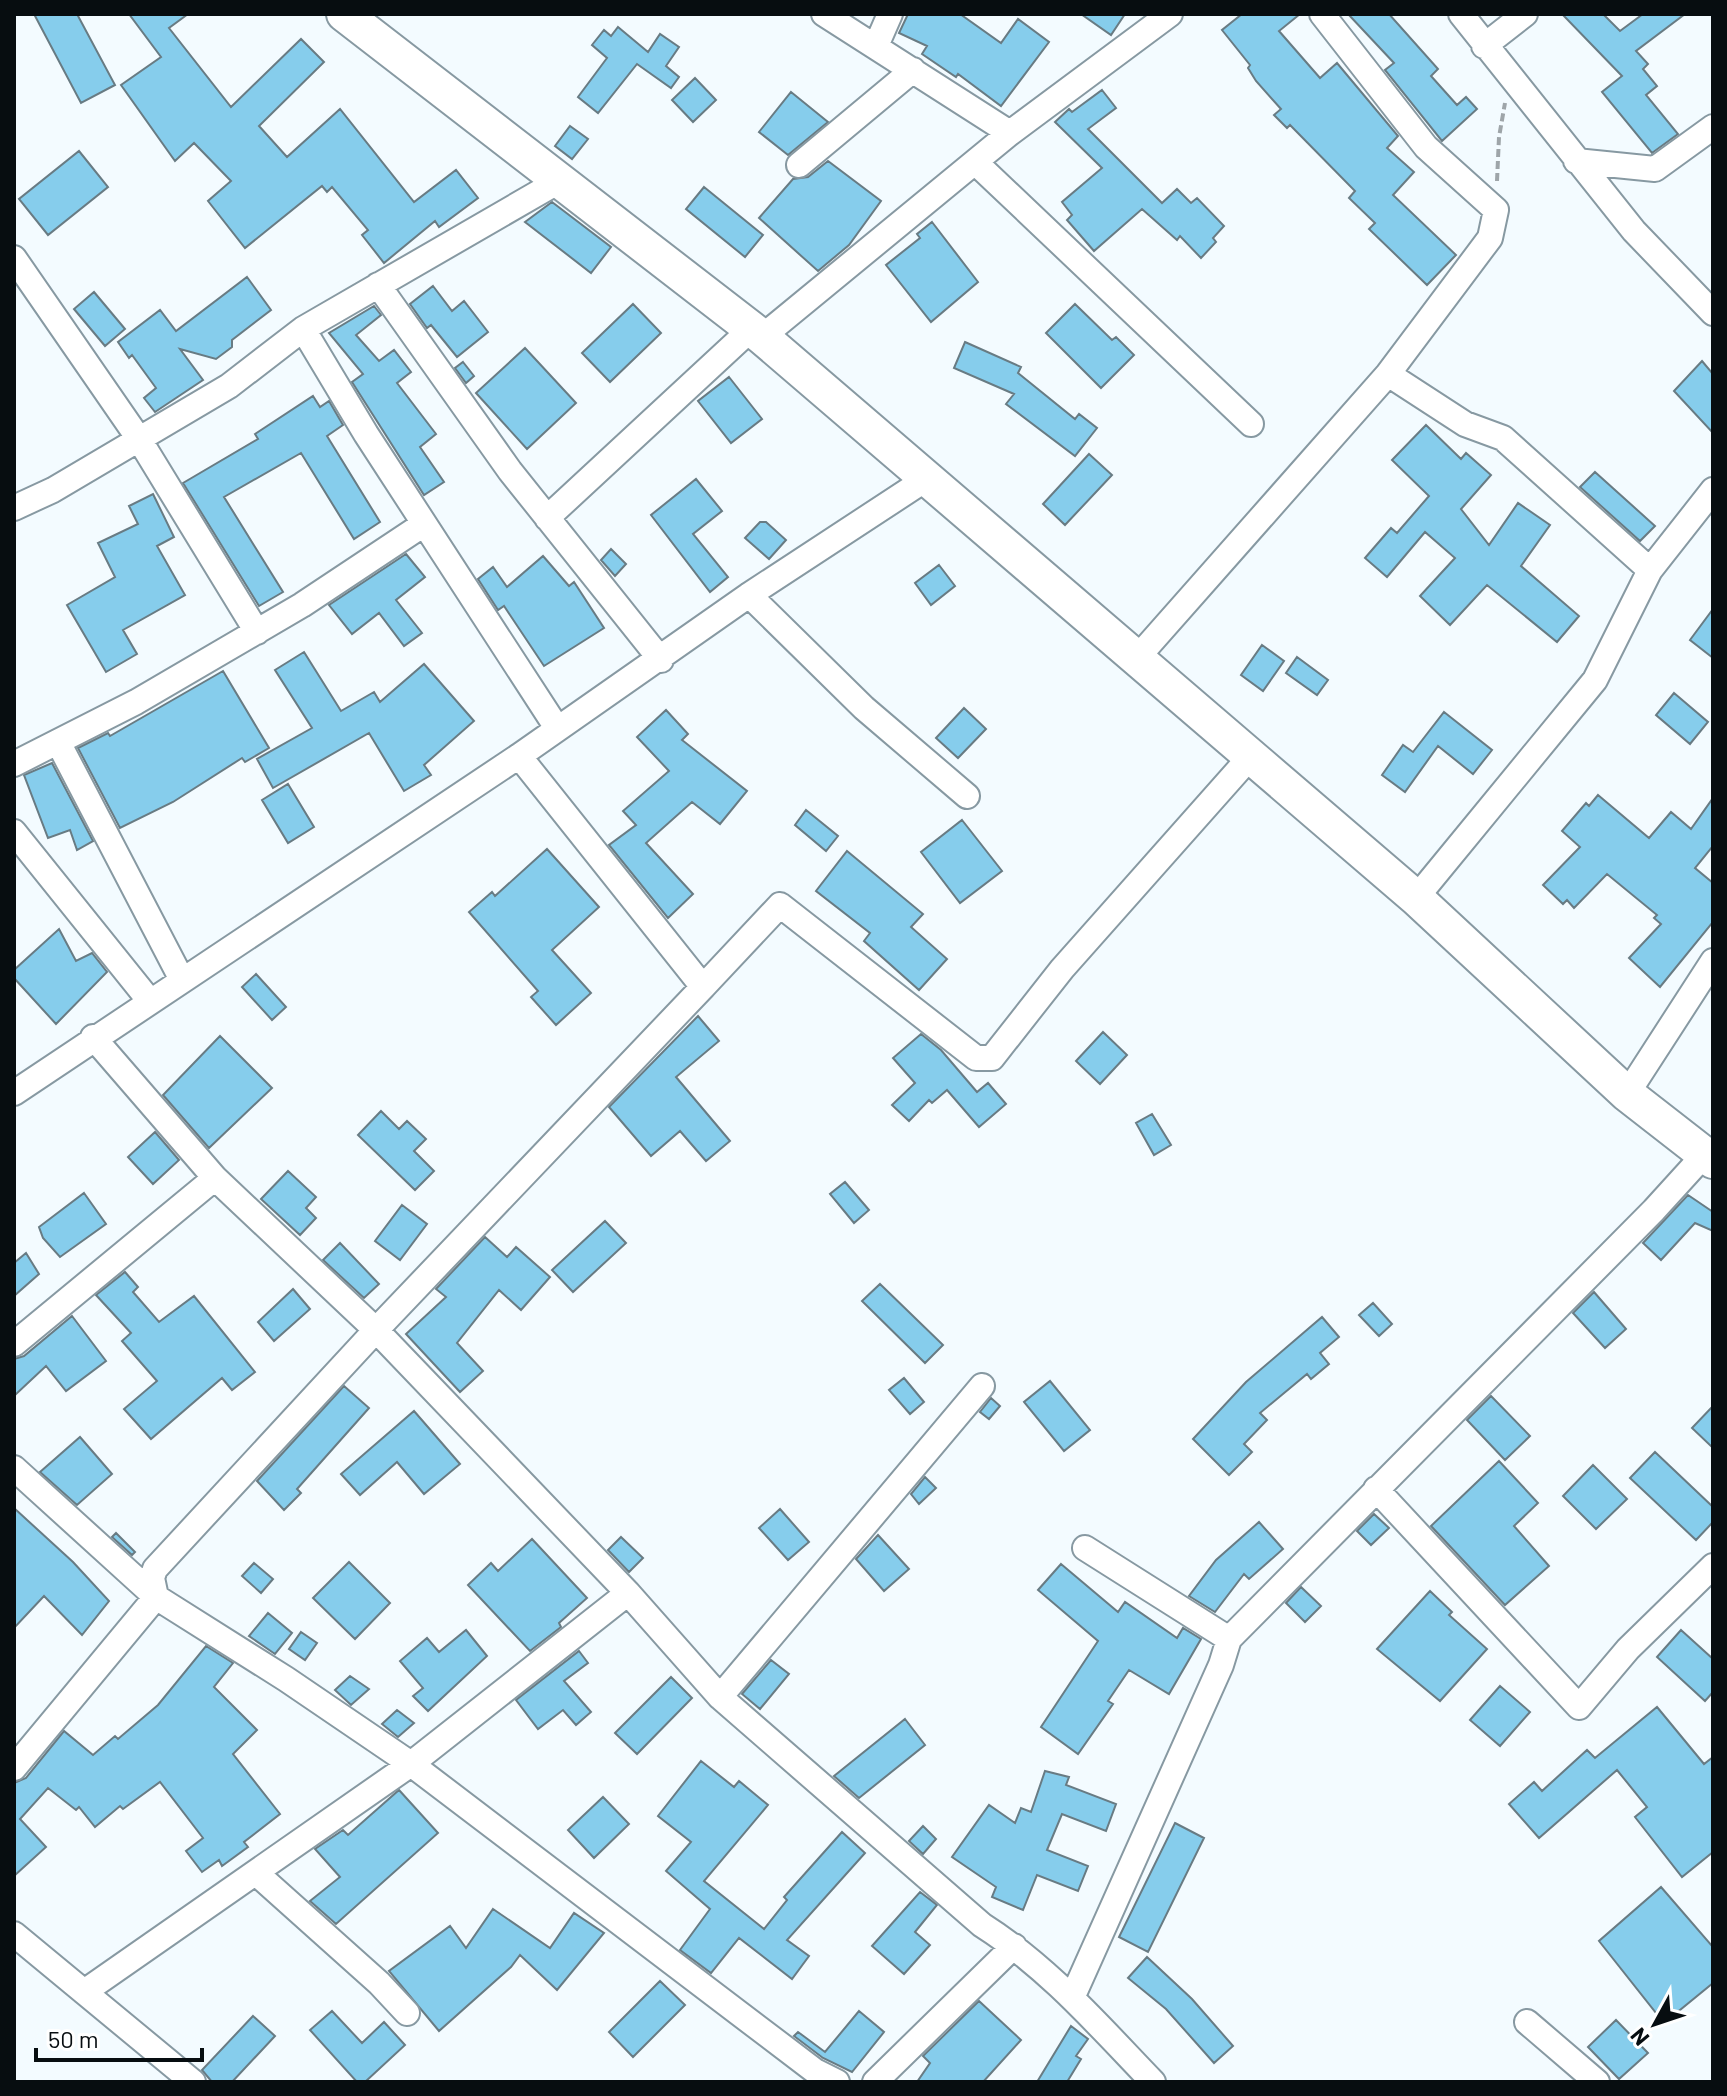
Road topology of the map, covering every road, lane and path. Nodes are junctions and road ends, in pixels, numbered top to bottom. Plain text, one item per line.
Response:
1 (344, 14) edge
2 (824, 14) edge
3 (890, 14) edge
4 (1170, 14) edge
5 (1322, 14) edge
6 (1461, 14) edge
7 (1525, 14) edge
8 (876, 46) junction
9 (1484, 46) junction
10 (913, 70) junction
11 (1509, 77) junction
12 (1713, 127) edge
13 (1010, 133) junction
14 (1576, 161) junction
15 (975, 162) junction
16 (799, 165) dead end
17 (559, 181) junction
18 (1496, 210) junction
19 (14, 258) edge
20 (378, 285) junction
21 (24, 290) edge
22 (1713, 313) edge
23 (303, 329) junction
24 (757, 333) junction
25 (1388, 374) junction
26 (1251, 424) dead end
27 (139, 439) junction
28 (926, 479) junction
29 (1713, 490) edge
30 (14, 508) edge
31 (547, 518) junction
32 (424, 524) junction
33 (1650, 570) junction
34 (749, 595) junction
35 (257, 632) junction
36 (1137, 658) junction
37 (661, 660) junction
38 (557, 728) junction
39 (58, 742) junction
40 (519, 756) junction
41 (1251, 756) junction
42 (14, 764) edge
43 (967, 796) dead end
44 (14, 832) edge
45 (1416, 898) junction
46 (1713, 961) edge
47 (181, 978) junction
48 (703, 987) junction
49 (149, 1000) junction
50 (93, 1037) junction
51 (14, 1093) edge
52 (1627, 1094) junction
53 (1708, 1158) edge
54 (215, 1178) junction
55 (376, 1330) junction
56 (14, 1344) edge
57 (982, 1386) dead end
58 (14, 1468) edge
59 (1376, 1489) junction
60 (1085, 1548) dead end
61 (1713, 1566) edge
62 (628, 1593) junction
63 (156, 1597) junction
64 (1229, 1639) junction
65 (720, 1697) junction
66 (411, 1764) junction
67 (14, 1768) edge
68 (256, 1873) junction
69 (14, 1934) edge
70 (1014, 1946) junction
71 (84, 1992) junction
72 (1072, 1998) junction
73 (407, 2013) dead end
74 (1527, 2022) dead end
75 (810, 2076) edge
76 (193, 2082) edge
77 (837, 2082) edge
78 (875, 2082) edge
79 (1153, 2082) edge
80 (1597, 2082) edge

1 - 17 street
2 - 8 street
3 - 8 street
4 - 13 street
5 - 18 street
6 - 9 street
7 - 9 street
8 - 10 street
9 - 11 street
10 - 13 street
10 - 16 street
11 - 14 street
11 - 18 path
12 - 14 street
13 - 15 street
14 - 22 street
15 - 24 street
15 - 26 street
17 - 20 street
17 - 24 street
18 - 25 street
19 - 21 street
20 - 23 street
20 - 31 street
21 - 27 street
23 - 27 street
23 - 32 street
24 - 28 street
24 - 31 street
25 - 33 street
25 - 36 street
27 - 30 street
27 - 35 street
28 - 34 street
28 - 36 street
29 - 33 street
31 - 37 street
32 - 35 street
32 - 38 street
33 - 45 street
34 - 37 street
34 - 43 street
35 - 39 street
36 - 41 street
37 - 38 street
38 - 40 street
39 - 42 street
39 - 47 street
40 - 47 street
40 - 48 street
41 - 45 street
41 - 48 street
44 - 49 street
45 - 52 street
46 - 52 street
47 - 49 street
48 - 55 street
49 - 50 street
50 - 51 street
50 - 54 street
52 - 53 street
53 - 59 street
54 - 55 street
54 - 56 street
55 - 62 street
55 - 63 street
57 - 65 street
58 - 63 street
59 - 61 street
59 - 64 street
60 - 64 street
62 - 65 street
62 - 66 street
63 - 66 street
63 - 67 street
64 - 72 street
65 - 70 street
66 - 68 street
66 - 75 street
68 - 71 street
68 - 73 street
69 - 71 street
70 - 72 street
70 - 78 street
71 - 76 street
72 - 79 street
74 - 80 street
75 - 77 street

